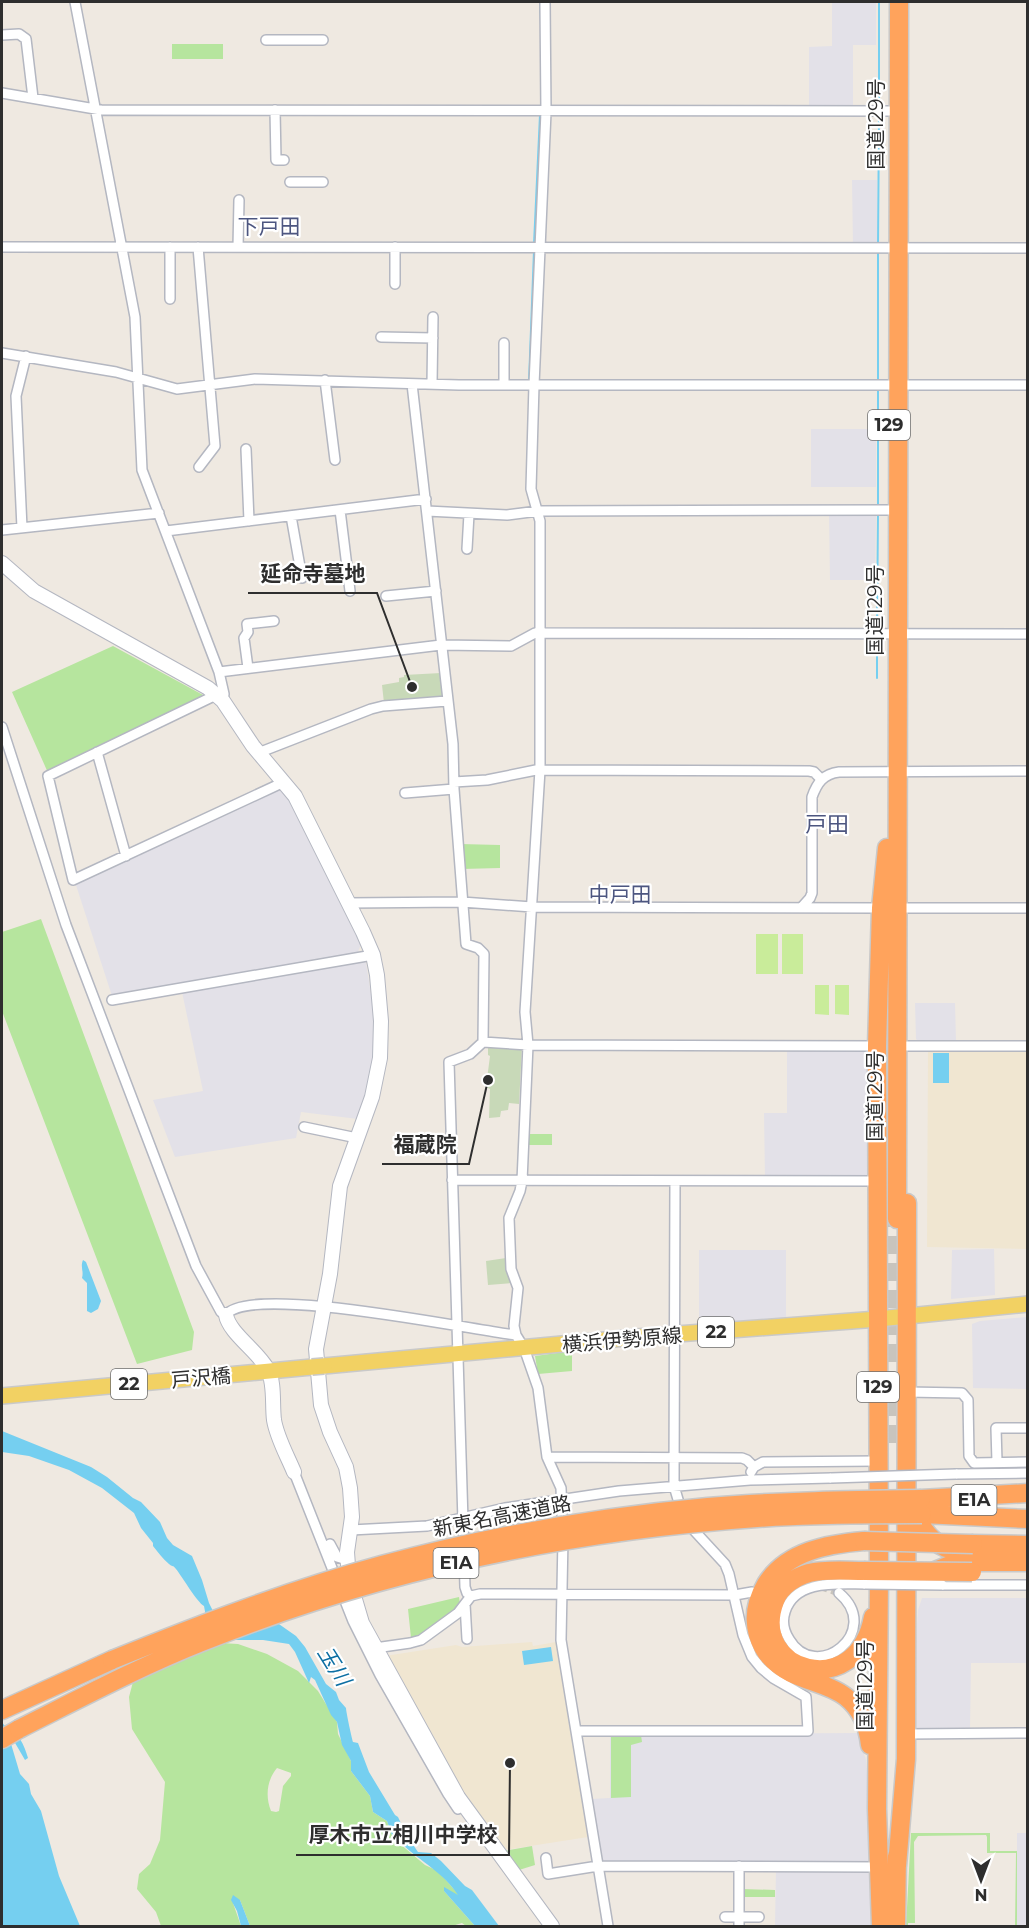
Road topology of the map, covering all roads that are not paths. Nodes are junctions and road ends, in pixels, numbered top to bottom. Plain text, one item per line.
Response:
1 (75, 2) edge
2 (545, 2) edge
3 (889, 2) edge
4 (899, 2) edge
5 (2, 35) edge
6 (266, 40) dead end
7 (323, 40) dead end
8 (2, 93) edge
9 (33, 98) junction
10 (96, 110) junction
11 (275, 111) junction
12 (882, 111) junction
13 (546, 112) junction
14 (276, 160) dead end
15 (290, 182) dead end
16 (323, 182) dead end
17 (241, 205) dead end
18 (2, 247) edge
19 (122, 247) junction
20 (170, 247) junction
21 (198, 247) junction
22 (238, 247) junction
23 (394, 247) junction
24 (539, 248) junction
25 (886, 248) junction
26 (1028, 248) edge
27 (397, 279) dead end
28 (168, 294) dead end
29 (433, 317) dead end
30 (433, 338) junction
31 (386, 340) dead end
32 (504, 343) dead end
33 (2, 353) edge
34 (26, 356) junction
35 (137, 379) junction
36 (325, 380) junction
37 (412, 384) junction
38 (432, 384) junction
39 (209, 385) junction
40 (504, 385) junction
41 (534, 385) junction
42 (885, 385) junction
43 (1028, 385) edge
44 (246, 449) dead end
45 (335, 460) dead end
46 (199, 467) dead end
47 (426, 499) junction
48 (340, 510) junction
49 (881, 510) junction
50 (427, 511) junction
51 (538, 512) junction
52 (159, 513) junction
53 (469, 514) junction
54 (291, 516) junction
55 (249, 521) junction
56 (22, 528) junction
57 (2, 530) edge
58 (166, 531) junction
59 (467, 549) dead end
60 (2, 563) edge
61 (302, 578) dead end
62 (351, 585) dead end
63 (436, 591) junction
64 (391, 598) dead end
65 (274, 621) dead end
66 (540, 633) junction
67 (885, 634) junction
68 (1028, 634) edge
69 (441, 645) junction
70 (248, 668) junction
71 (219, 672) junction
72 (219, 698) junction
73 (447, 701) junction
74 (2, 727) edge
75 (97, 752) junction
76 (258, 753) junction
77 (540, 770) junction
78 (893, 771) junction
79 (1028, 771) edge
80 (821, 779) junction
81 (284, 782) junction
82 (454, 785) junction
83 (405, 793) dead end
84 (893, 848) junction
85 (126, 856) junction
86 (462, 902) junction
87 (349, 903) junction
88 (531, 907) junction
89 (801, 908) junction
90 (881, 908) junction
91 (904, 908) junction
92 (1028, 908) edge
93 (372, 955) junction
94 (112, 1000) dead end
95 (483, 1042) junction
96 (528, 1045) junction
97 (878, 1046) junction
98 (907, 1046) junction
99 (1028, 1046) edge
100 (304, 1127) dead end
101 (357, 1138) junction
102 (452, 1180) junction
103 (522, 1181) junction
104 (675, 1181) junction
105 (878, 1181) junction
106 (893, 1219) tunnel mouth
107 (1028, 1304) edge
108 (325, 1306) junction
109 (224, 1314) junction
110 (908, 1316) junction
111 (878, 1319) junction
112 (456, 1326) junction
113 (674, 1335) junction
114 (520, 1342) junction
115 (458, 1354) junction
116 (263, 1372) junction
117 (907, 1392) junction
118 (2, 1396) edge
119 (1028, 1428) edge
120 (547, 1457) junction
121 (674, 1458) junction
122 (877, 1461) junction
123 (908, 1461) junction
124 (997, 1462) junction
125 (1028, 1462) edge
126 (753, 1467) junction
127 (294, 1472) junction
128 (1028, 1473) edge
129 (750, 1480) junction
130 (674, 1486) junction
131 (1028, 1493) edge
132 (562, 1498) junction
133 (1028, 1500) edge
134 (922, 1506) junction
135 (1028, 1514) edge
136 (463, 1518) junction
137 (1028, 1519) edge
138 (351, 1530) junction
139 (1028, 1545) edge
140 (1028, 1553) edge
141 (347, 1560) junction
142 (1028, 1562) edge
143 (1028, 1572) edge
144 (869, 1577) junction
145 (1028, 1585) edge
146 (752, 1592) dead end
147 (839, 1593) tunnel mouth
148 (560, 1594) junction
149 (735, 1595) junction
150 (468, 1600) junction
151 (467, 1639) dead end
152 (375, 1648) junction
153 (907, 1677) junction
154 (6, 1708) edge
155 (576, 1731) junction
156 (1028, 1733) edge
157 (906, 1734) junction
158 (2, 1739) edge
159 (877, 1809) junction
160 (546, 1858) dead end
161 (598, 1866) junction
162 (739, 1866) junction
163 (888, 1866) junction
164 (521, 1885) junction
165 (725, 1917) dead end
166 (759, 1917) dead end
167 (739, 1922) edge
168 (552, 1926) edge
169 (608, 1926) edge
170 (881, 1926) edge
171 (886, 1926) edge
172 (896, 1926) edge

1 - 10 street
2 - 13 street
3 - 12 highway, 国道129号 / 129
4 - 25 highway, 国道129号 / 129
5 - 9 street
6 - 7 street
8 - 9 street
9 - 10 street
10 - 11 street
10 - 19 street
11 - 13 street
11 - 14 street
12 - 13 street
12 - 25 highway, 国道129号 / 129
13 - 24 street
15 - 16 street
17 - 22 street
18 - 19 street
19 - 20 street
19 - 35 street
20 - 21 street
20 - 28 street
21 - 22 street
21 - 39 street
22 - 23 street
23 - 24 street
23 - 27 street
24 - 25 street
24 - 41 street
25 - 26 street
25 - 42 highway, 国道129号 / 129
29 - 30 street
30 - 31 street
30 - 38 street
32 - 40 street
33 - 34 street
34 - 35 street
34 - 56 street
35 - 39 street
35 - 52 street
36 - 37 street
36 - 39 street
36 - 45 street
37 - 38 street
37 - 47 street
38 - 40 street
39 - 46 street
40 - 41 street
41 - 42 street
41 - 51 street
42 - 43 street
42 - 49 highway, 国道129号 / 129
42 - 67 highway, 国道129号 / 129
44 - 55 street
47 - 48 street
47 - 50 street
48 - 54 street
48 - 62 street
49 - 51 street
49 - 67 highway, 国道129号 / 129
50 - 53 street
50 - 63 street
51 - 53 street
51 - 66 street
52 - 56 street
52 - 58 street
53 - 59 street
54 - 55 street
54 - 61 street
55 - 58 street
56 - 57 street
58 - 71 street
60 - 72 street
63 - 64 street
63 - 69 street
65 - 70 street
66 - 67 street
66 - 69 street
66 - 77 street
67 - 68 street
67 - 78 highway, 国道129号 / 129
69 - 70 street
69 - 73 street
70 - 71 street
71 - 72 street
72 - 75 street
72 - 76 street
73 - 76 street
73 - 82 street
74 - 109 street
75 - 85 street
75 - 85 street
76 - 81 street
77 - 80 street
77 - 82 street
77 - 88 street
78 - 79 street
78 - 80 street
78 - 84 highway, 国道129号 / 129
80 - 89 street
81 - 85 street
81 - 87 street
82 - 83 street
82 - 86 street
84 - 90 highway, 129
84 - 91 highway, 129
84 - 106 highway, 国道129号 / 129
86 - 87 street
86 - 88 street
86 - 95 street
87 - 93 street
88 - 89 street
88 - 96 street
89 - 90 street
90 - 97 highway, 129
91 - 92 street
91 - 98 highway, 129
93 - 94 street
93 - 101 street
95 - 96 street
95 - 102 street
96 - 97 street
96 - 103 street
97 - 105 highway, 129
98 - 99 street
98 - 110 highway, 129
100 - 101 street
101 - 108 street
102 - 103 street
102 - 112 street
103 - 104 street
103 - 114 street
104 - 105 street
104 - 113 street
105 - 111 highway, 129
107 - 110 main road, 横浜伊勢原線 / 22
108 - 109 street
108 - 112 street
108 - 138 street
109 - 116 street
110 - 111 main road, 横浜伊勢原線 / 22
110 - 117 highway, 129
111 - 113 main road, 横浜伊勢原線 / 22
111 - 122 highway, 129
112 - 114 street
112 - 115 street
113 - 114 main road, 横浜伊勢原線 / 22
113 - 121 street
114 - 115 main road, 横浜伊勢原線 / 22
114 - 120 street
115 - 116 main road, 横浜伊勢原線 / 22
115 - 136 street
116 - 118 main road, 戸沢橋 / 22
116 - 127 street
117 - 123 highway, 129
117 - 124 street
119 - 124 street
120 - 121 street
120 - 132 street
121 - 126 street
121 - 130 street
122 - 126 street
122 - 144 highway, 129
123 - 140 highway
123 - 153 highway, 129
124 - 125 street
126 - 129 street
127 - 141 street
127 - 164 street
128 - 129 street, bridge
129 - 130 street
130 - 132 street
130 - 149 street
131 - 134 highway
132 - 136 street
132 - 148 street
133 - 134 highway, 新東名高速道路 / E1A
134 - 135 highway, 新東名高速道路 / E1A
134 - 137 highway
134 - 154 highway, 新東名高速道路 / E1A, bridge
134 - 158 highway, 新東名高速道路 / E1A, bridge
136 - 138 street
136 - 150 street
138 - 141 street
139 - 159 highway, bridge
141 - 152 street
142 - 153 highway
143 - 144 highway, bridge
144 - 144 highway
144 - 145 street, bridge
144 - 147 street
144 - 159 highway, 129
146 - 149 street
148 - 149 street
148 - 150 street
148 - 155 street
149 - 155 street
150 - 151 street
150 - 152 street
152 - 164 street
153 - 157 highway, 129
155 - 161 street
156 - 157 street
157 - 163 highway, 129
159 - 163 highway, 129
160 - 161 street
161 - 162 street
161 - 169 street
162 - 163 street
162 - 167 street
163 - 170 highway, 129
163 - 171 highway, 国道129号 / 129
163 - 172 highway, 国道129号 / 129
164 - 168 street
165 - 167 street
166 - 167 street

